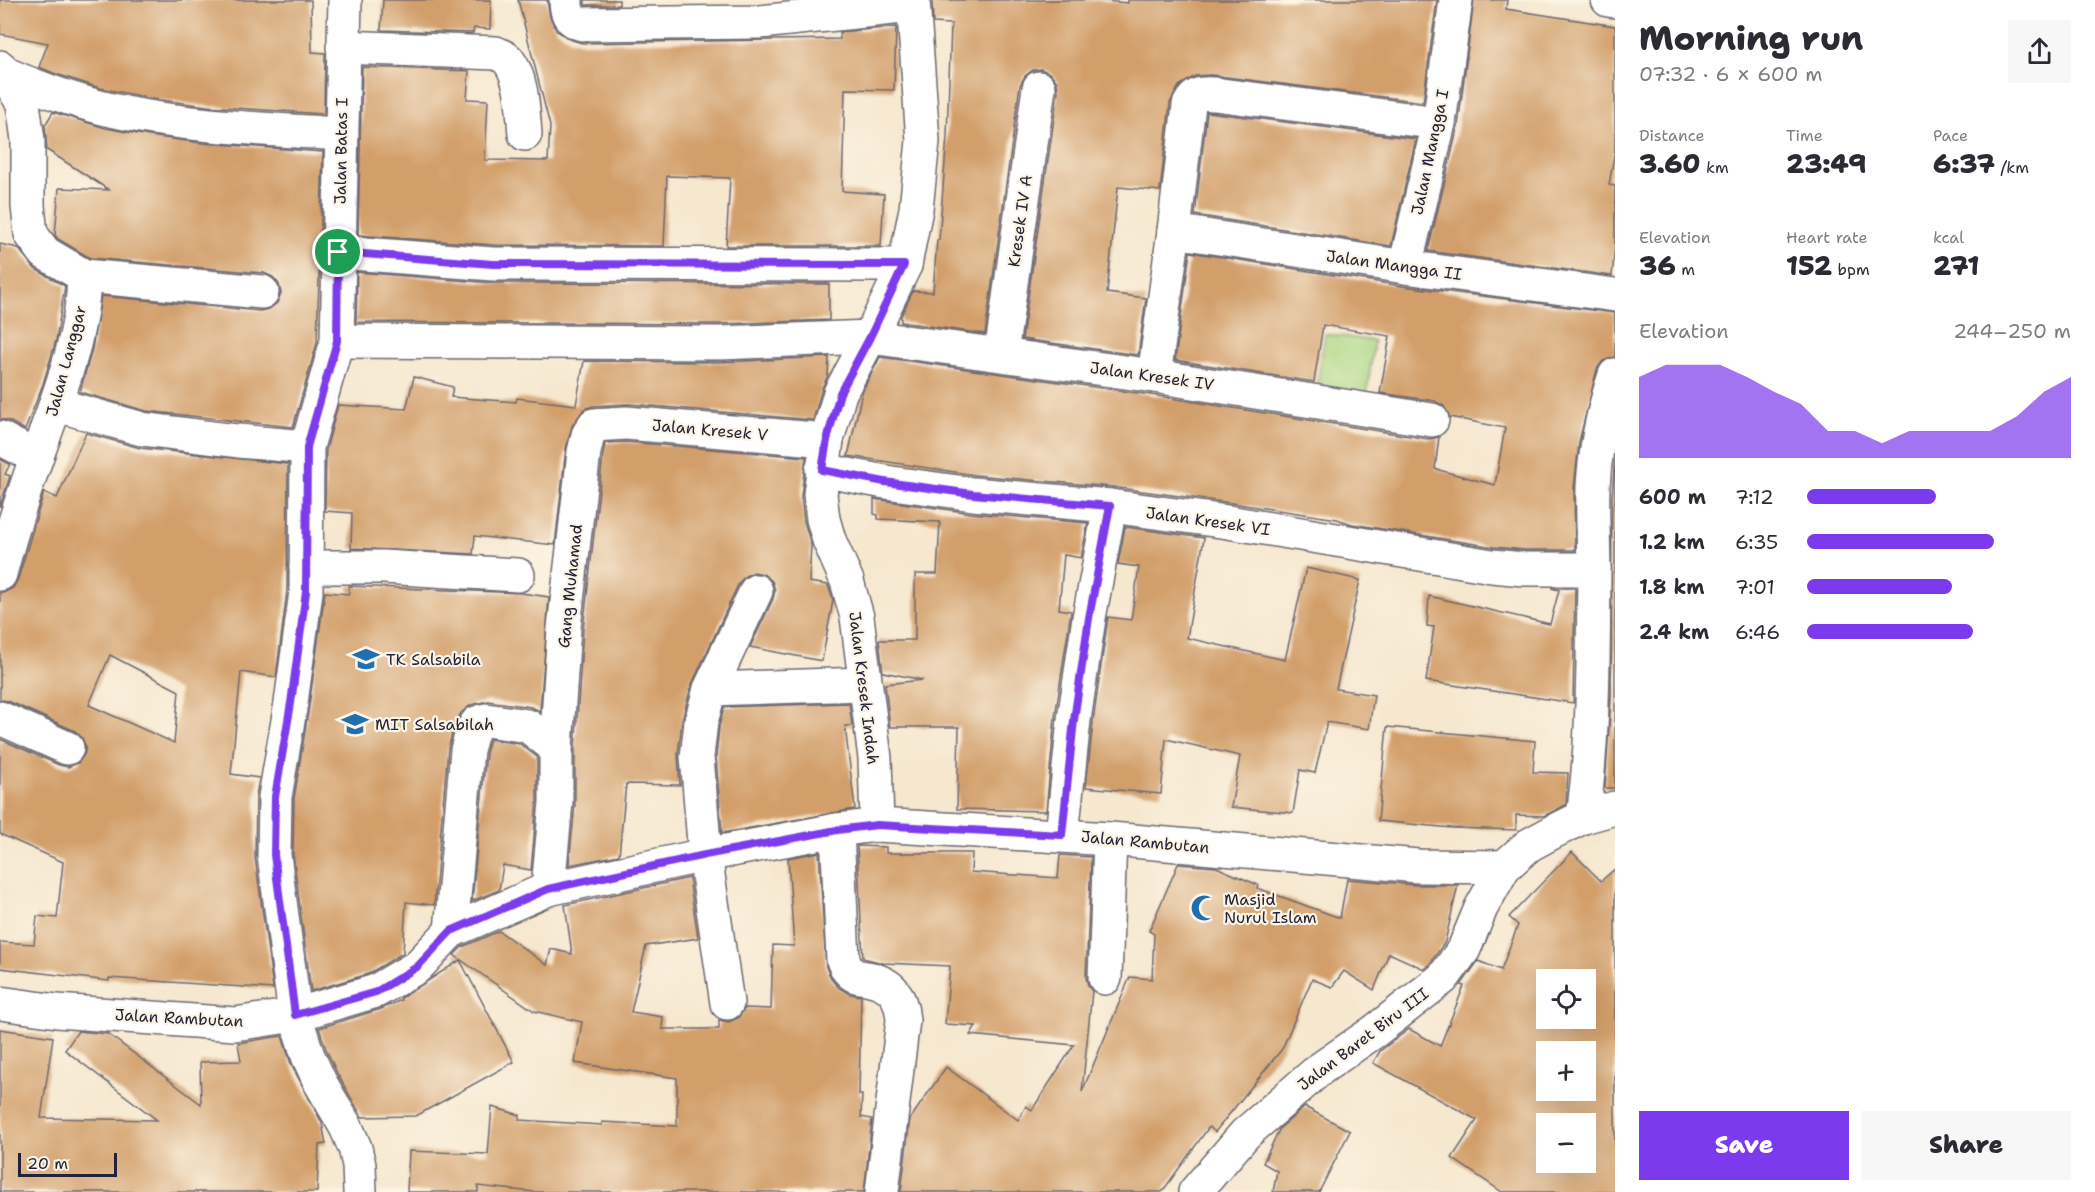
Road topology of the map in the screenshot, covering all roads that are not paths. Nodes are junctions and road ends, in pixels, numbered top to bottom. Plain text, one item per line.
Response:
1 (345, 0) edge
2 (566, 0) edge
3 (1456, 0) edge
4 (1608, 0) edge
5 (1615, 1) edge
6 (913, 3) edge
7 (343, 47) junction
8 (3, 70) edge
9 (1039, 88) dead end
10 (1439, 123) junction
11 (341, 134) junction
12 (525, 134) dead end
13 (1174, 231) junction
14 (338, 252) junction
15 (904, 265) junction
16 (1405, 267) junction
17 (84, 276) junction
18 (262, 292) dead end
19 (1615, 295) edge
20 (870, 337) junction
21 (337, 341) junction
22 (1001, 354) junction
23 (1615, 375) edge
24 (1154, 376) junction
25 (57, 405) junction
26 (1432, 420) dead end
27 (594, 425) joint
28 (0, 438) edge
29 (307, 447) junction
30 (824, 455) junction
31 (36, 457) junction
32 (1110, 506) junction
33 (306, 567) junction
34 (1594, 569) junction
35 (0, 574) edge
36 (518, 575) dead end
37 (756, 591) dead end
38 (865, 684) junction
39 (710, 689) junction
40 (0, 718) edge
41 (67, 748) dead end
42 (556, 748) junction
43 (1615, 808) edge
44 (1583, 817) junction
45 (877, 825) junction
46 (837, 830) junction
47 (1062, 835) junction
48 (1110, 839) junction
49 (705, 855) junction
50 (1504, 867) junction
51 (548, 889) junction
52 (451, 931) junction
53 (1105, 978) dead end
54 (0, 1003) edge
55 (727, 1003) dead end
56 (295, 1015) junction
57 (360, 1192) edge
58 (882, 1192) edge
59 (1195, 1192) edge

1 - 7 street, Jalan Batas I
2 - 6 street
3 - 10 street, Jalan Mangga I
4 - 5 street
6 - 15 street, Jalan Kresek Indah
7 - 11 street, Jalan Batas I
7 - 12 street
8 - 11 street
8 - 17 street
9 - 22 street, Kresek IV A
10 - 13 street
10 - 16 street, Jalan Mangga I
11 - 14 street, Jalan Batas I
13 - 16 street, Jalan Mangga II
13 - 24 street
14 - 15 street
14 - 21 street, Jalan Batas I
15 - 20 street, Jalan Kresek Indah
16 - 19 street, Jalan Mangga II
17 - 18 street
17 - 25 street, Jalan Langgar
20 - 21 street, Jalan Kresek IV
20 - 22 street, Jalan Kresek IV
20 - 30 street, Jalan Kresek Indah
21 - 29 street, Jalan Batas I
22 - 24 street, Jalan Kresek IV
23 - 34 street
24 - 26 street, Jalan Kresek IV
25 - 29 street
25 - 31 street, Jalan Langgar
27 - 30 street, Jalan Kresek V
27 - 42 street, Gang Muhamad
28 - 31 street
29 - 33 street, Jalan Batas I
30 - 32 street, Jalan Kresek VI
30 - 38 street, Jalan Kresek Indah
31 - 35 street, Jalan Langgar
32 - 34 street, Jalan Kresek VI
32 - 47 street
33 - 36 street
33 - 56 street, Jalan Batas I
34 - 44 street
37 - 39 street
38 - 39 street
38 - 45 street, Jalan Kresek Indah
39 - 49 street
40 - 41 street
42 - 51 street, Gang Muhamad
42 - 52 street
43 - 44 street, Jalan Baret Biru III
44 - 50 street, Jalan Baret Biru III
45 - 46 street, Jalan Rambutan
45 - 47 street, Jalan Rambutan
46 - 49 street, Jalan Rambutan
46 - 58 street
47 - 48 street, Jalan Rambutan
48 - 50 street, Jalan Rambutan
48 - 53 street
49 - 51 street, Jalan Rambutan
49 - 55 street
50 - 59 street, Jalan Baret Biru III
51 - 52 street, Jalan Rambutan
52 - 56 street, Jalan Rambutan
54 - 56 street, Jalan Rambutan
56 - 57 street, Jalan Batas I

